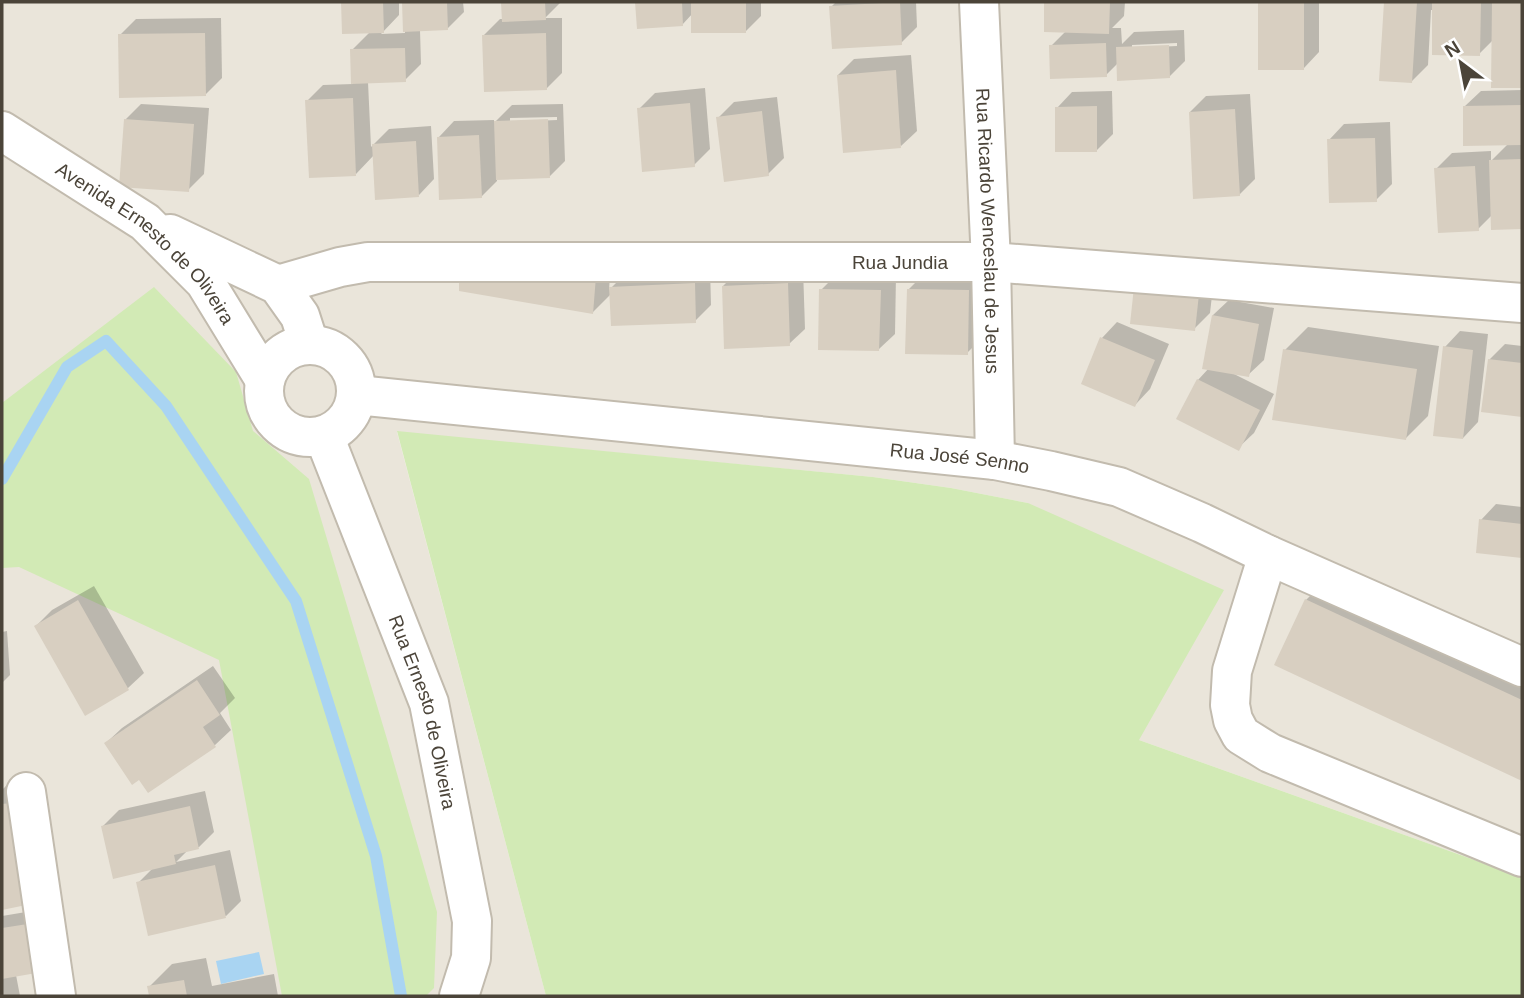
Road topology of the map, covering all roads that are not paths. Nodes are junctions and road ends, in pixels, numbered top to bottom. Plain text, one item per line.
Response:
1 (979, 2) edge
2 (2, 131) edge
3 (145, 222) junction
4 (991, 262) junction
5 (278, 285) junction
6 (1522, 303) edge
7 (309, 344) junction
8 (265, 380) junction
9 (357, 395) junction
10 (324, 436) junction
11 (995, 460) junction
12 (1268, 555) junction
13 (1522, 667) edge
14 (26, 792) dead end
15 (1522, 857) edge
16 (56, 996) edge
17 (459, 996) edge

1 - 4 street, Rua Ricardo Wenceslau de Jesus
2 - 3 street, Avenida Ernesto de Oliveira
3 - 5 street
3 - 8 street, Avenida Ernesto de Oliveira
4 - 5 street, Rua Jundia
4 - 6 street, Rua Jundia
4 - 11 street, Rua Ricardo Wenceslau de Jesus
5 - 7 street
7 - 8 street
7 - 9 street
8 - 10 street
9 - 10 street
9 - 11 street, Rua José Senno
10 - 17 street, Rua Ernesto de Oliveira
11 - 12 street, Rua José Senno
12 - 13 street, Rua José Senno
12 - 15 street
14 - 16 street

